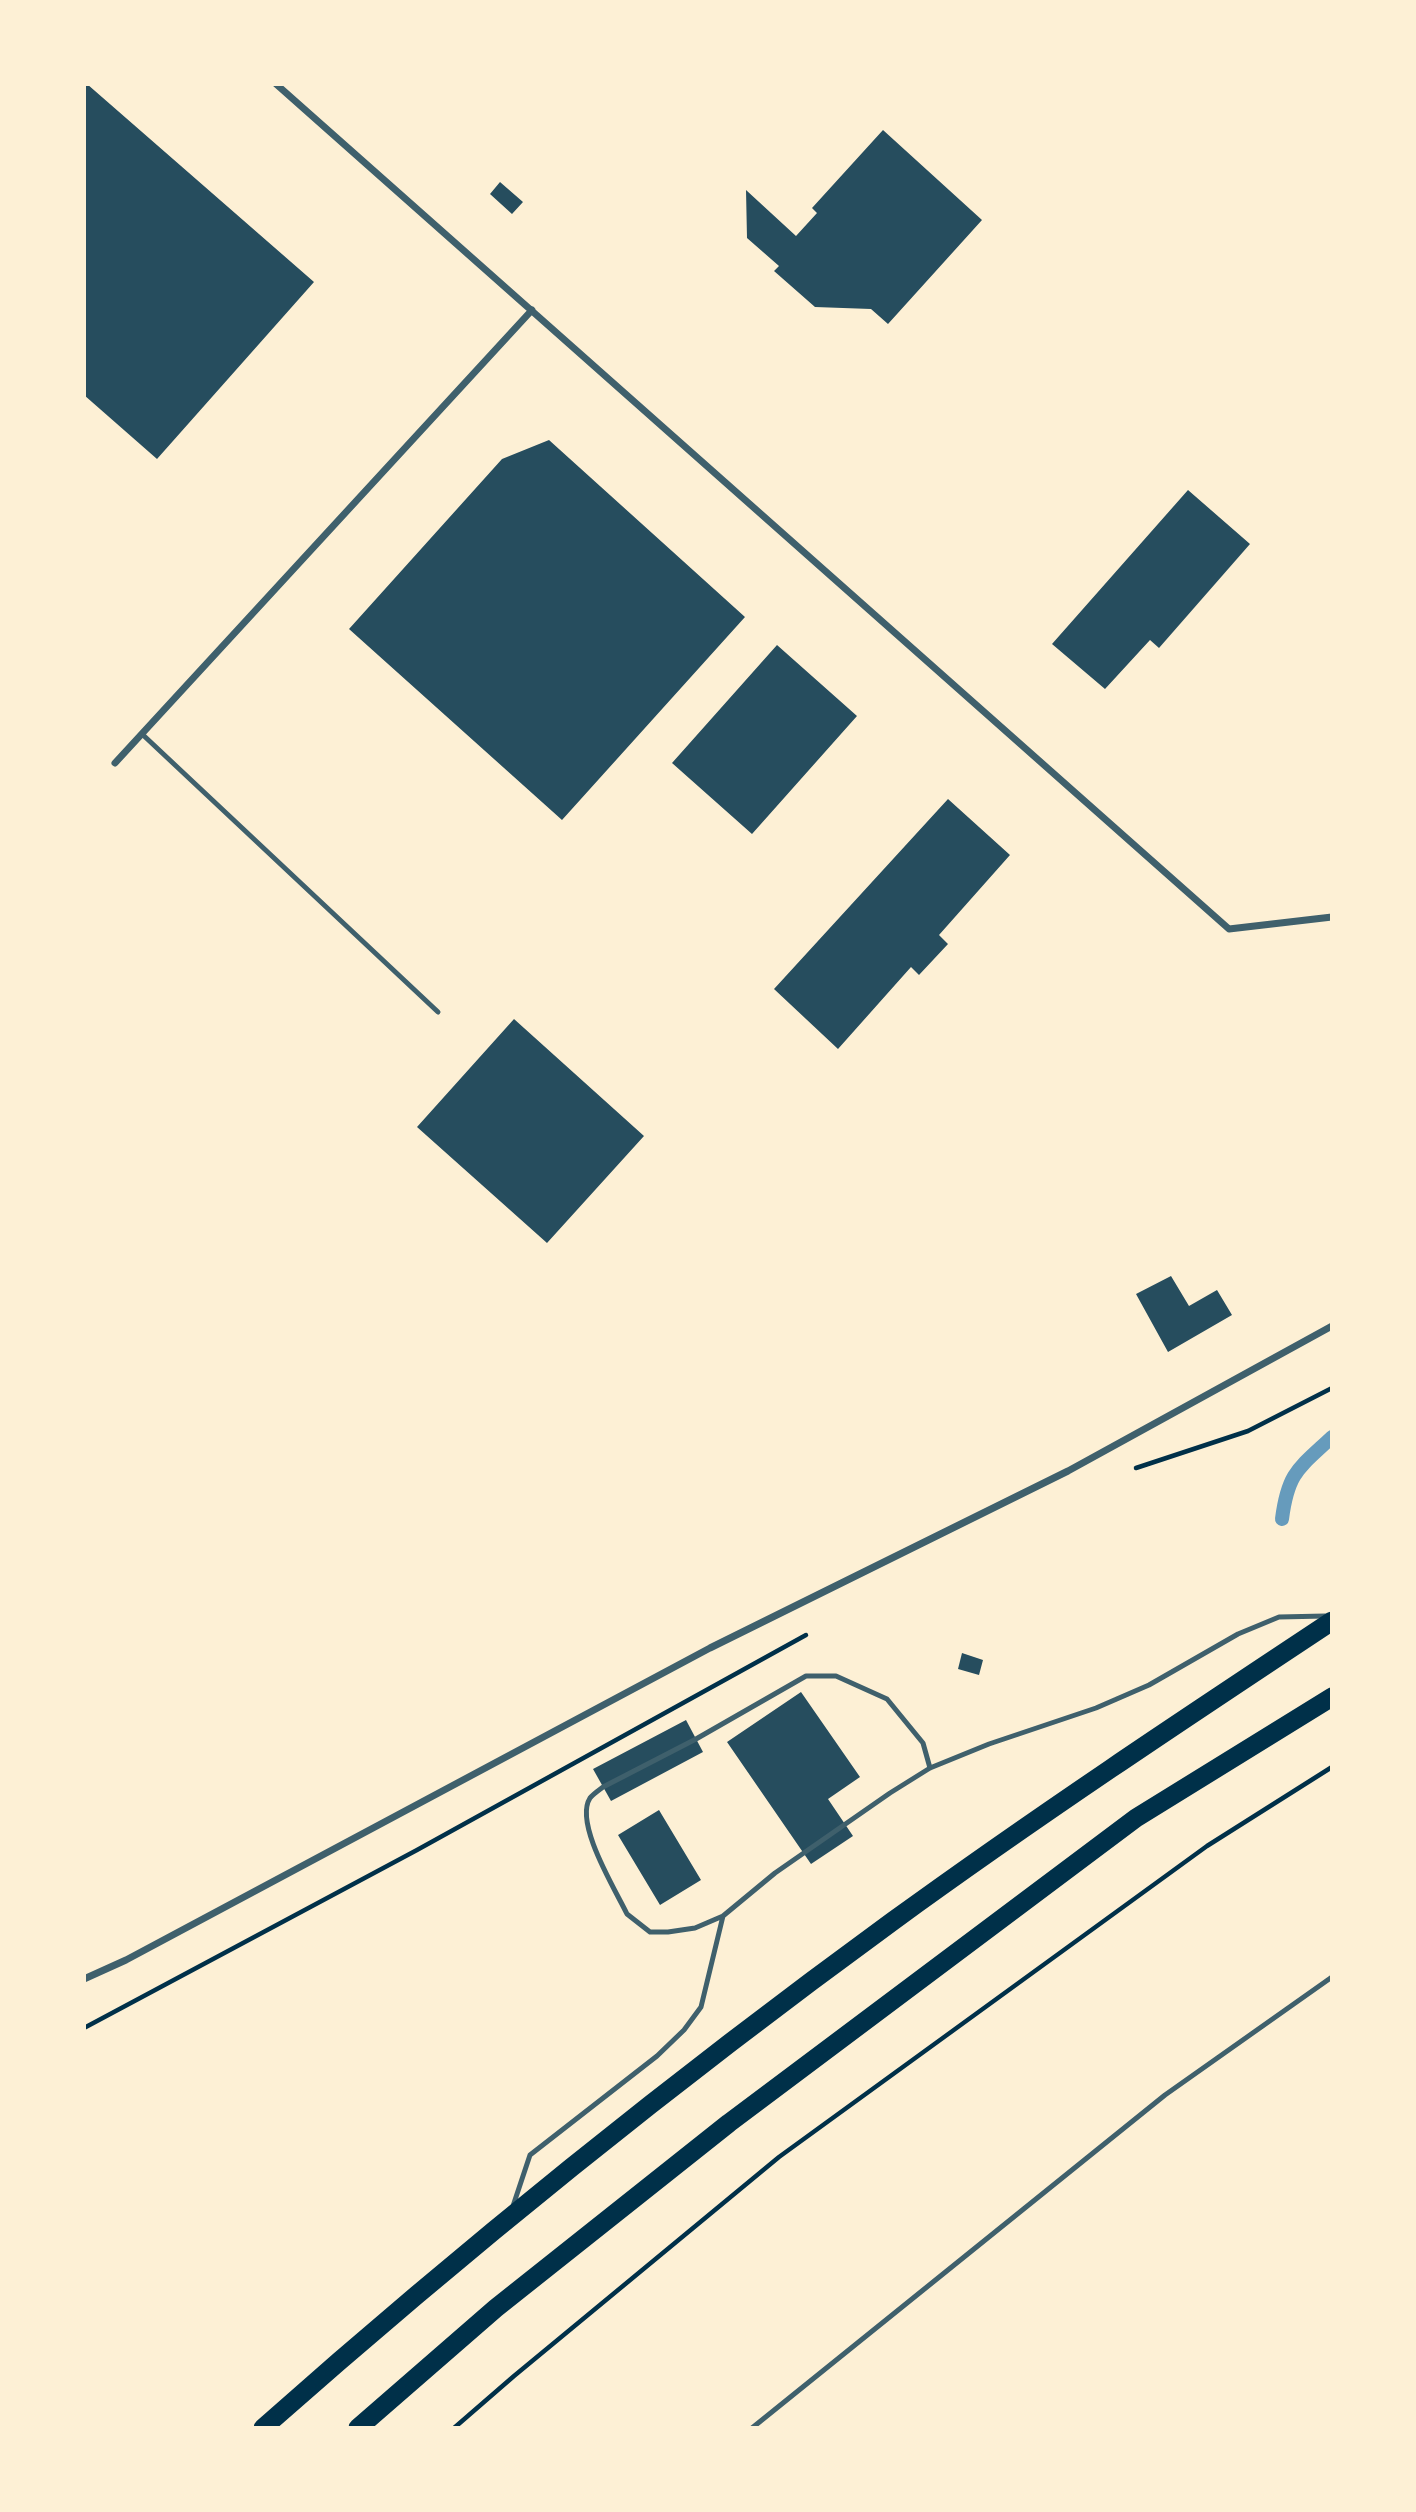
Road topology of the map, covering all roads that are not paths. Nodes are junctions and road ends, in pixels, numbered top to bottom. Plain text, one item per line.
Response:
1 (276, 84) edge
2 (532, 310) junction
3 (142, 734) junction
4 (115, 763) dead end
5 (1332, 916) edge
6 (438, 1012) dead end
7 (1332, 1326) edge
8 (1332, 1619) edge
9 (1332, 1697) edge
10 (930, 1768) junction
11 (723, 1916) junction
12 (1332, 1978) edge
13 (84, 1979) edge
14 (508, 2220) junction
15 (263, 2428) edge
16 (358, 2428) edge
17 (752, 2428) edge

1 - 2 street
2 - 3 street
2 - 5 street
3 - 4 street
3 - 6 lane
7 - 13 street
8 - 10 lane
8 - 14 highway
9 - 16 highway
10 - 11 lane
10 - 11 lane
11 - 14 lane
12 - 17 lane
14 - 15 highway

